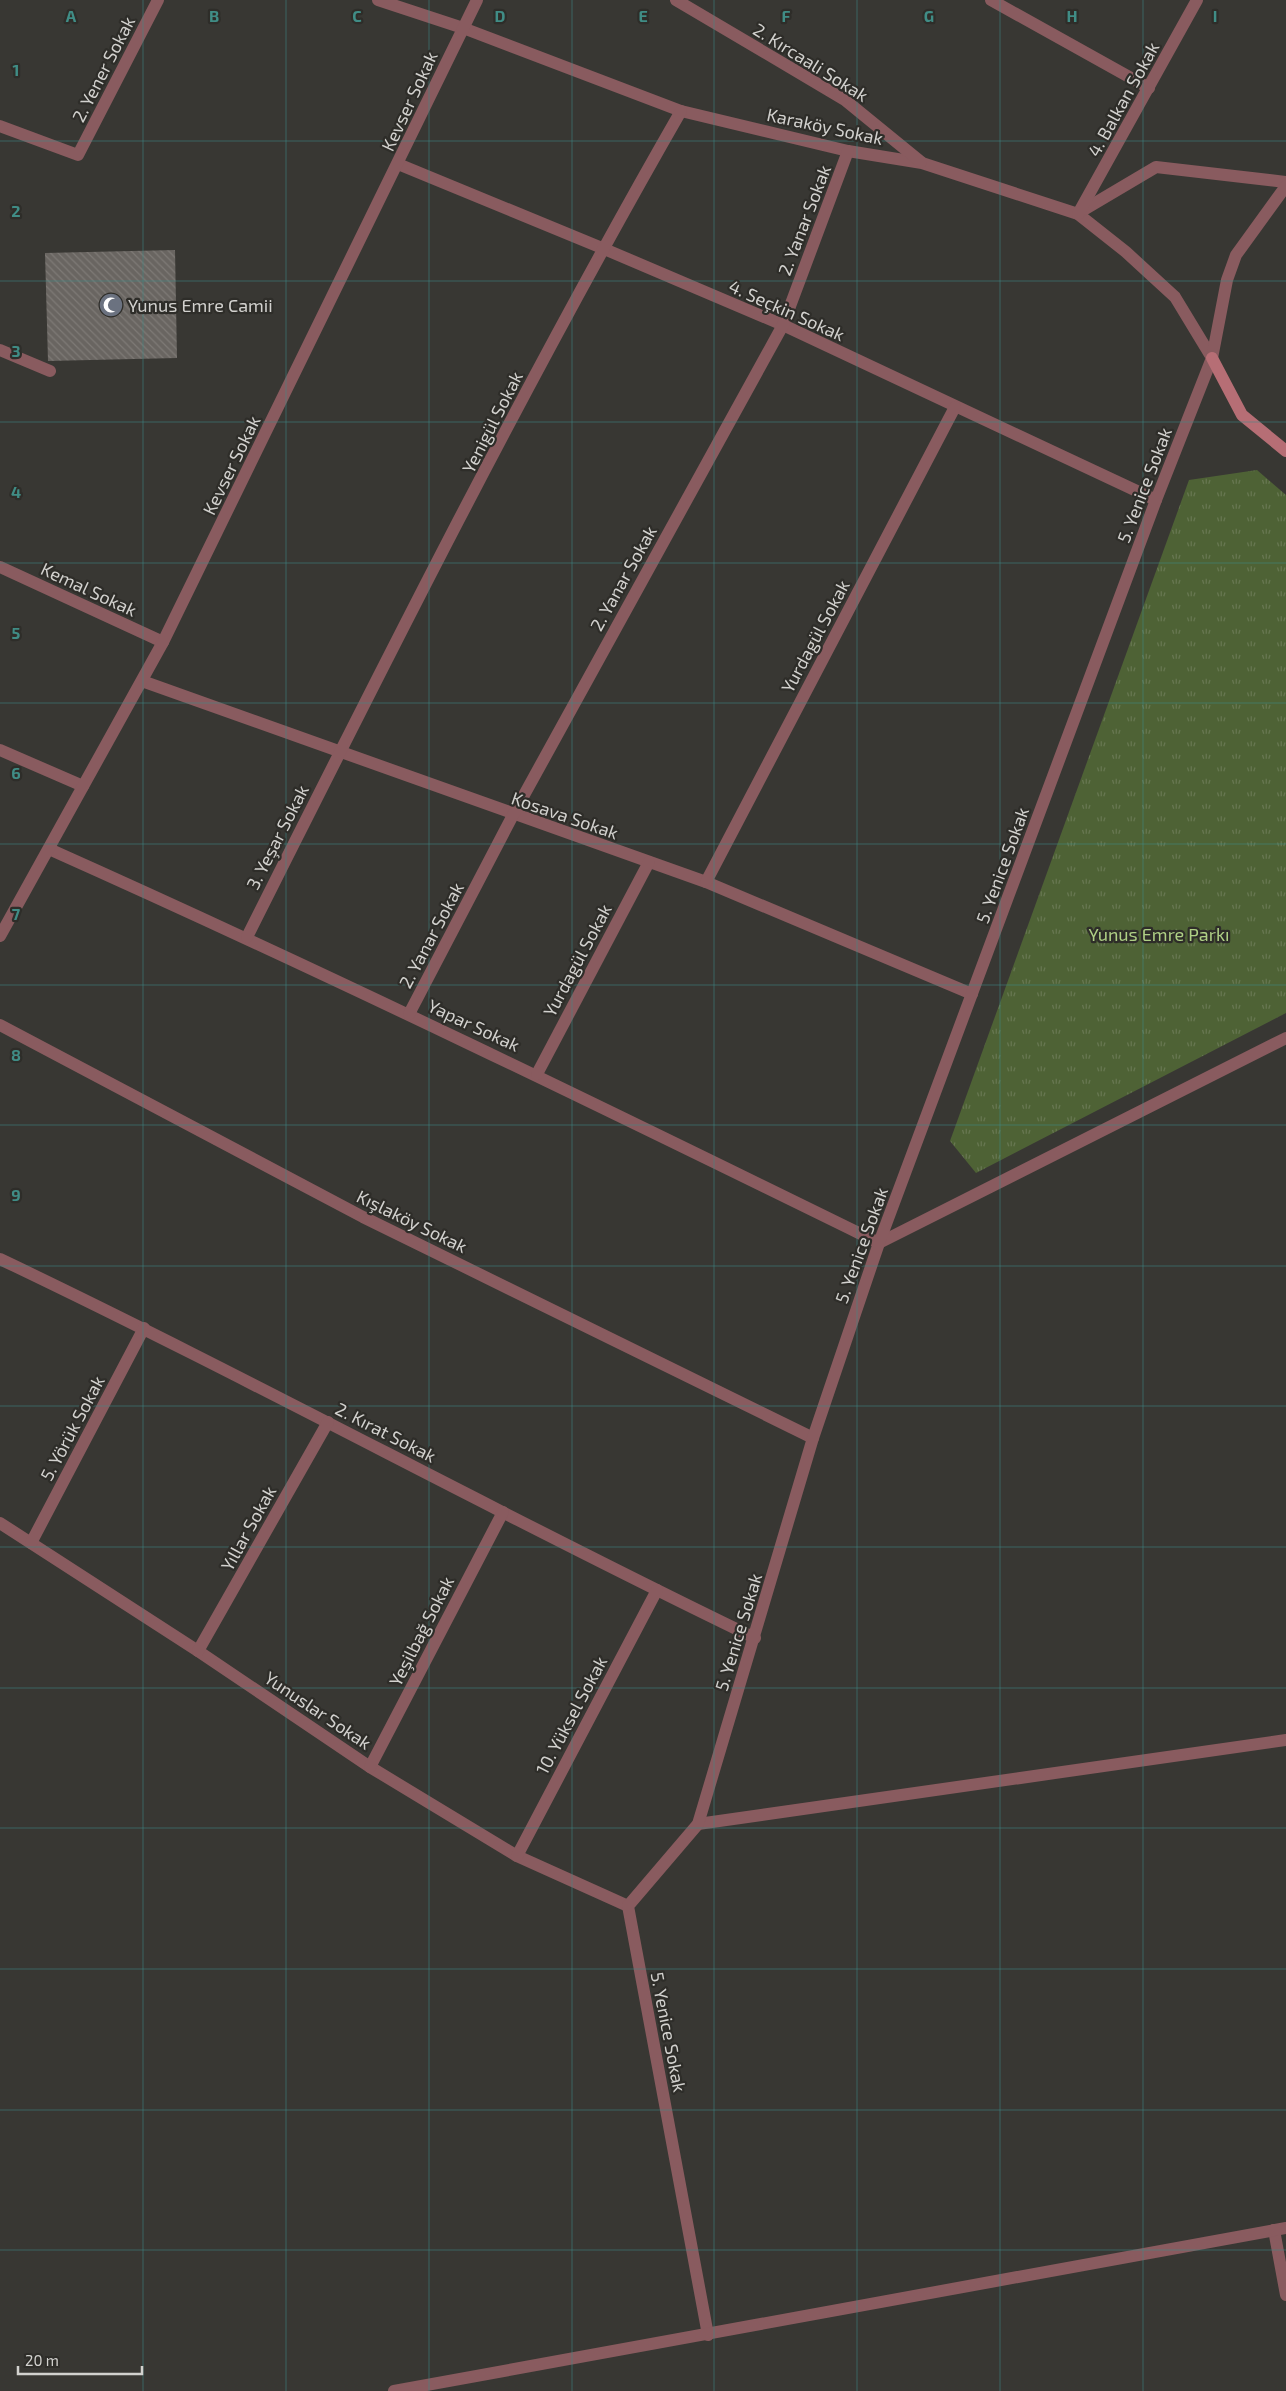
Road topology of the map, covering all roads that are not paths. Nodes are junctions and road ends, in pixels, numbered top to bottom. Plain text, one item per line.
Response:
1 (158, 0) edge
2 (378, 0) edge
3 (477, 0) edge
4 (676, 0) edge
5 (991, 0) edge
6 (1197, 0) edge
7 (463, 28) junction
8 (1149, 88) junction
9 (681, 110) junction
10 (0, 126) edge
11 (848, 151) junction
12 (922, 163) junction
13 (398, 164) junction
14 (1286, 184) edge
15 (1078, 214) junction
16 (602, 248) junction
17 (783, 326) junction
18 (0, 350) edge
19 (1212, 358) junction
20 (50, 371) dead end
21 (955, 407) junction
22 (1286, 451) edge
23 (1156, 500) junction
24 (0, 567) edge
25 (163, 642) junction
26 (142, 681) junction
27 (0, 750) edge
28 (340, 753) junction
29 (84, 786) junction
30 (513, 815) junction
31 (49, 849) junction
32 (649, 862) junction
33 (706, 882) junction
34 (0, 936) edge
35 (247, 937) junction
36 (972, 994) junction
37 (409, 1014) junction
38 (0, 1025) edge
39 (1286, 1038) edge
40 (537, 1074) junction
41 (880, 1243) junction
42 (2, 1264) edge
43 (144, 1328) junction
44 (328, 1422) junction
45 (813, 1438) junction
46 (503, 1512) junction
47 (0, 1523) edge
48 (31, 1543) junction
49 (656, 1590) junction
50 (755, 1638) junction
51 (198, 1651) junction
52 (1286, 1740) edge
53 (370, 1767) junction
54 (698, 1824) junction
55 (517, 1856) junction
56 (628, 1906) junction
57 (1280, 2229) edge
58 (1286, 2295) edge
59 (708, 2335) junction
60 (394, 2391) edge

1 - 10 street, 2. Yener Sokak
2 - 7 street, Karaköy Sokak
3 - 7 street, Kevser Sokak
4 - 12 street, 2. Kırcaali Sokak
5 - 8 street
6 - 8 street, 4. Balkan Sokak
7 - 9 street, Karaköy Sokak
7 - 13 street, Kevser Sokak
8 - 15 street, 4. Balkan Sokak
9 - 11 street, Karaköy Sokak
9 - 16 street, Yenigül Sokak
11 - 12 street, Karaköy Sokak
11 - 17 street, 2. Yanar Sokak
12 - 15 street, Karaköy Sokak
13 - 16 street, 4. Seçkin Sokak
13 - 25 street, Kevser Sokak
14 - 15 street
14 - 19 street, 5. Yenice Sokak
15 - 19 street, Karaköy Sokak
16 - 17 street, 4. Seçkin Sokak
16 - 28 street, Yenigül Sokak
17 - 21 street, 4. Seçkin Sokak
17 - 30 street, 2. Yanar Sokak
18 - 20 street
19 - 22 main road
19 - 23 street, 5. Yenice Sokak
21 - 23 street, 4. Seçkin Sokak
21 - 33 street, Yurdagül Sokak
23 - 36 street, 5. Yenice Sokak
24 - 25 street, Kemal Sokak
25 - 26 street, Kevser Sokak
26 - 28 street, Kosava Sokak
26 - 29 street, Kevser Sokak
27 - 29 street
28 - 30 street, Kosava Sokak
28 - 35 street, 3. Yeşar Sokak
29 - 31 street, Kevser Sokak
30 - 32 street, Kosava Sokak
30 - 37 street, 2. Yanar Sokak
31 - 34 street, Kevser Sokak
31 - 35 street, Yapar Sokak
32 - 33 street, Kosava Sokak
32 - 40 street, Yurdagül Sokak
33 - 36 street, Kosava Sokak
35 - 37 street, Yapar Sokak
36 - 41 street, 5. Yenice Sokak
37 - 40 street, Yapar Sokak
38 - 45 street, Kışlaköy Sokak
39 - 41 street
40 - 41 street, Yapar Sokak
41 - 45 street, 5. Yenice Sokak
42 - 43 street, 2. Kırat Sokak
43 - 44 street, 2. Kırat Sokak
43 - 48 street, 5. Yörük Sokak
44 - 46 street, 2. Kırat Sokak
44 - 51 street, Yıllar Sokak
45 - 50 street, 5. Yenice Sokak
46 - 49 street, 2. Kırat Sokak
46 - 53 street, Yeşilbağ Sokak
47 - 48 street, Yunuslar Sokak
48 - 51 street, Yunuslar Sokak
49 - 50 street, 2. Kırat Sokak
49 - 55 street, 10. Yüksel Sokak
50 - 54 street, 5. Yenice Sokak
51 - 53 street, Yunuslar Sokak
52 - 54 street
53 - 55 street, Yunuslar Sokak
54 - 56 street, 5. Yenice Sokak
55 - 56 street, Yunuslar Sokak
56 - 59 street, 5. Yenice Sokak
57 - 58 street
57 - 59 street
59 - 60 street

